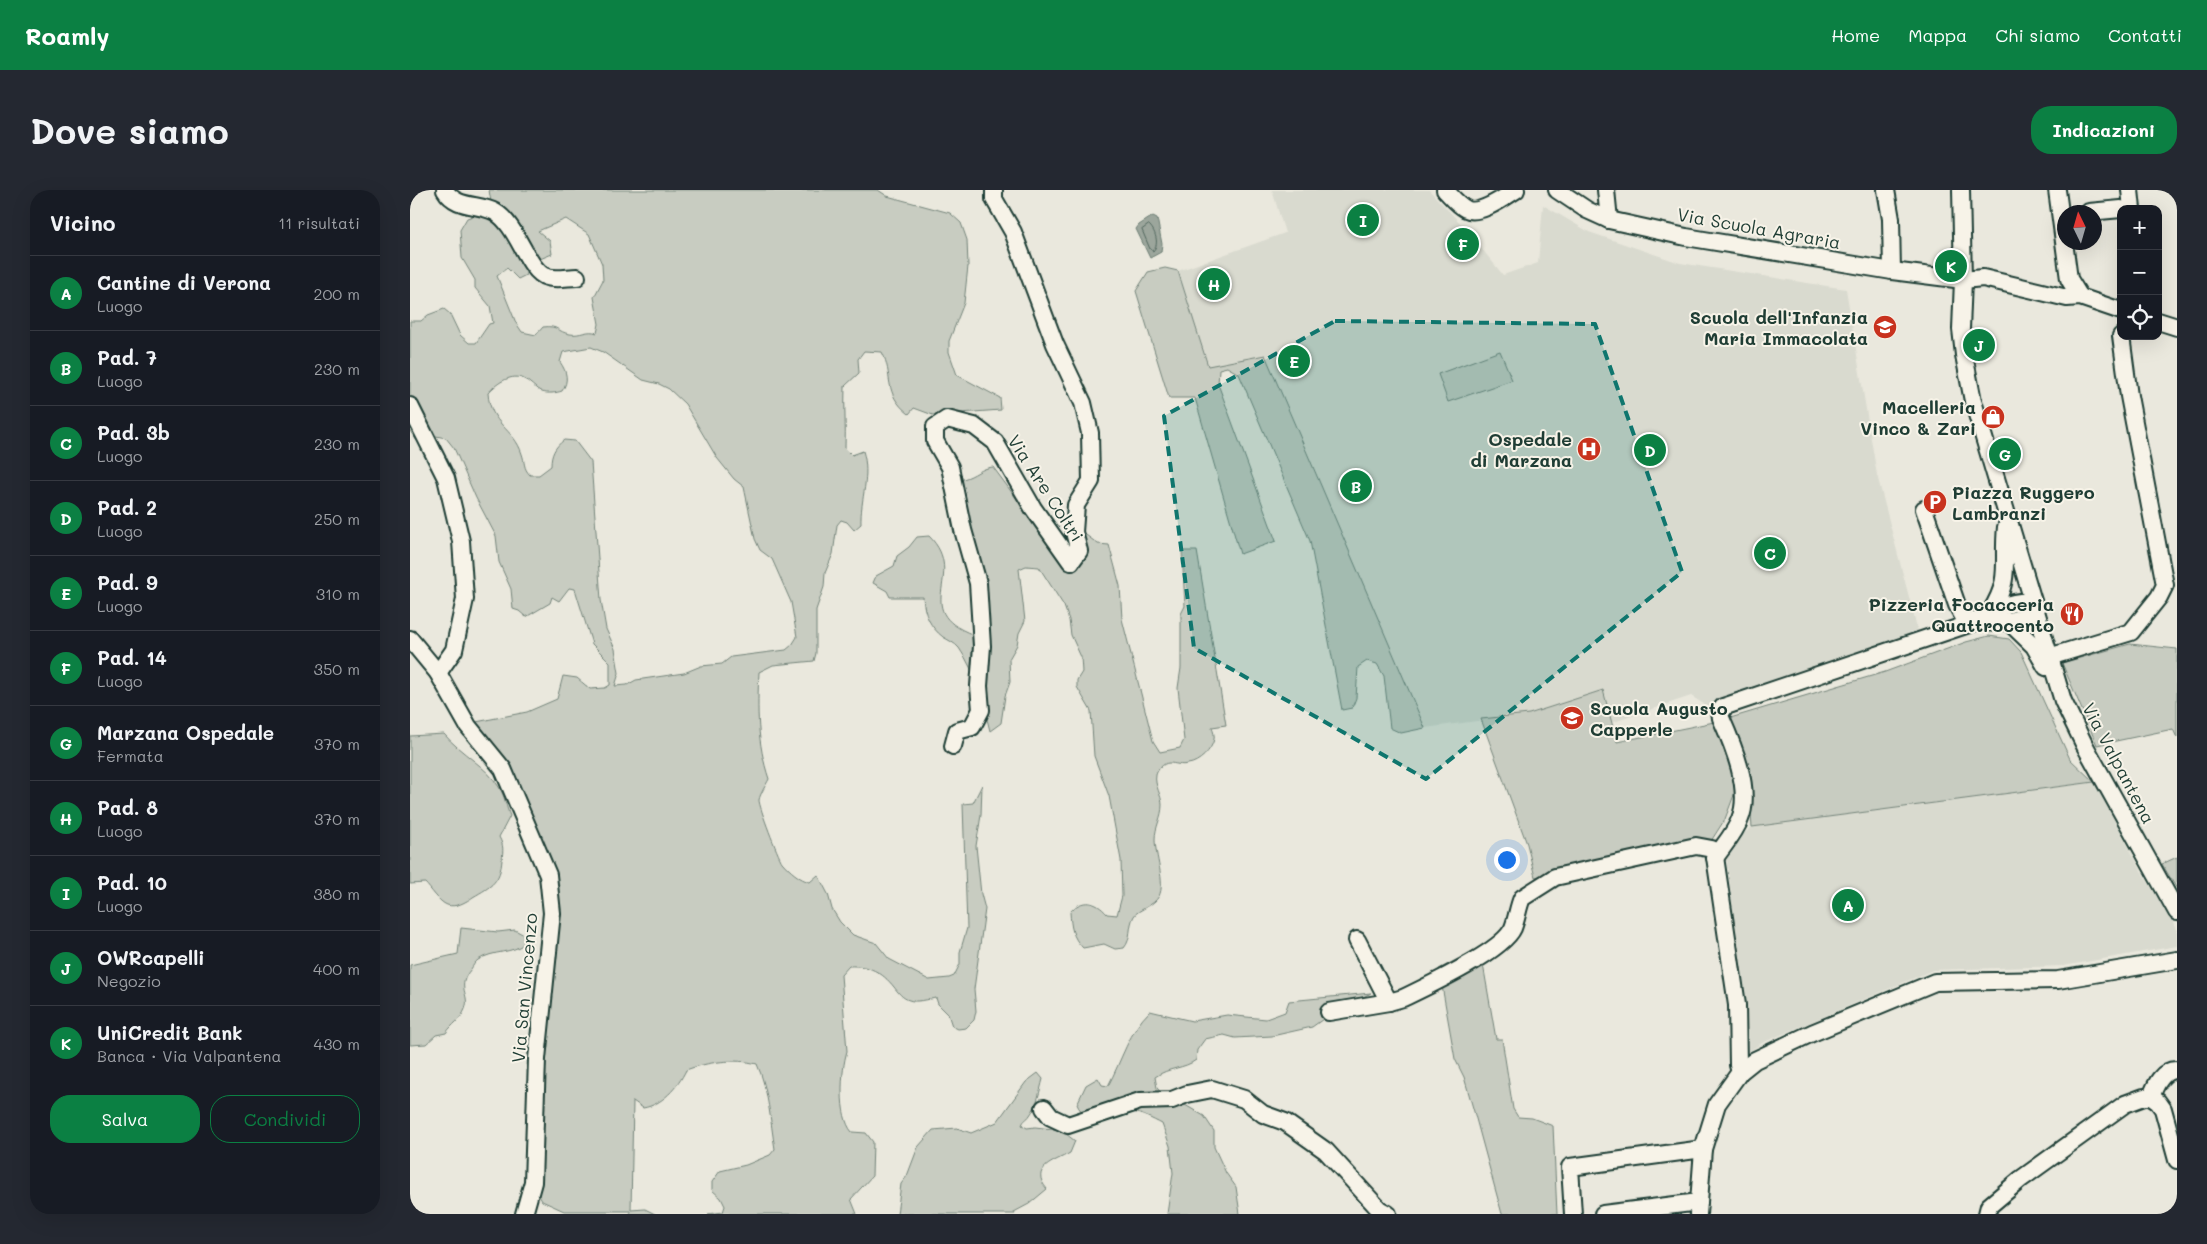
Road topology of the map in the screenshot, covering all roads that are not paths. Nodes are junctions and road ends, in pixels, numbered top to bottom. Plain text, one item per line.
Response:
1 (445, 190) edge
2 (994, 190) edge
3 (1445, 190) edge
4 (1516, 190) edge
5 (1557, 190) edge
6 (1606, 190) edge
7 (1886, 190) edge
8 (1960, 190) edge
9 (2057, 190) edge
10 (2130, 190) edge
11 (2060, 205) edge
12 (2132, 205) edge
13 (2117, 209) edge
14 (2102, 211) edge
15 (1609, 220) junction
16 (2066, 250) edge
17 (1892, 271) junction
18 (577, 277) dead end
19 (1962, 280) junction
20 (2080, 297) junction
21 (2117, 311) edge
22 (2162, 322) edge
23 (2177, 327) edge
24 (2122, 340) edge
25 (410, 406) edge
26 (1924, 509) dead end
27 (2007, 516) junction
28 (2177, 592) edge
29 (2159, 597) junction
30 (2034, 606) junction
31 (1991, 612) junction
32 (2008, 621) junction
33 (1975, 622) junction
34 (410, 639) edge
35 (2049, 657) junction
36 (438, 673) junction
37 (2064, 701) junction
38 (953, 746) dead end
39 (1715, 858) junction
40 (2177, 912) edge
41 (1357, 940) dead end
42 (2177, 960) edge
43 (1389, 1002) junction
44 (1329, 1012) dead end
45 (1738, 1023) junction
46 (1755, 1060) junction
47 (2175, 1070) edge
48 (1740, 1072) junction
49 (2151, 1097) junction
50 (1044, 1108) dead end
51 (1703, 1149) junction
52 (2177, 1160) edge
53 (1699, 1208) edge
54 (524, 1214) edge
55 (1388, 1214) edge
56 (1573, 1214) edge
57 (1602, 1214) edge
58 (1987, 1214) edge

1 - 18 street
2 - 38 street, Via Are Coltri
3 - 4 street
5 - 15 street, Via Scuola Agraria
6 - 15 street
7 - 17 street
8 - 19 street, Via Valpantena
9 - 11 street
10 - 12 street
13 - 14 street
15 - 17 street, Via Scuola Agraria
16 - 20 street
17 - 19 street, Via Scuola Agraria
19 - 20 street
19 - 27 street, Via Valpantena
20 - 21 street
22 - 23 street
24 - 29 street
25 - 36 street
26 - 33 street
27 - 30 street, Via Valpantena
27 - 31 street
28 - 29 street
29 - 35 street
30 - 31 street
30 - 32 street
30 - 35 street, Via Valpantena
31 - 33 street
32 - 33 street
32 - 37 street
33 - 39 street
34 - 36 street, Via San Vincenzo
35 - 37 street, Via Valpantena
36 - 54 street, Via San Vincenzo
37 - 40 street, Via Valpantena
39 - 43 street
39 - 45 street
41 - 43 street
42 - 46 street
43 - 44 street
45 - 46 street
45 - 48 street
46 - 48 street
47 - 49 street
48 - 51 street
49 - 52 street
49 - 58 street
50 - 55 street
51 - 53 street
51 - 56 street
53 - 57 street

